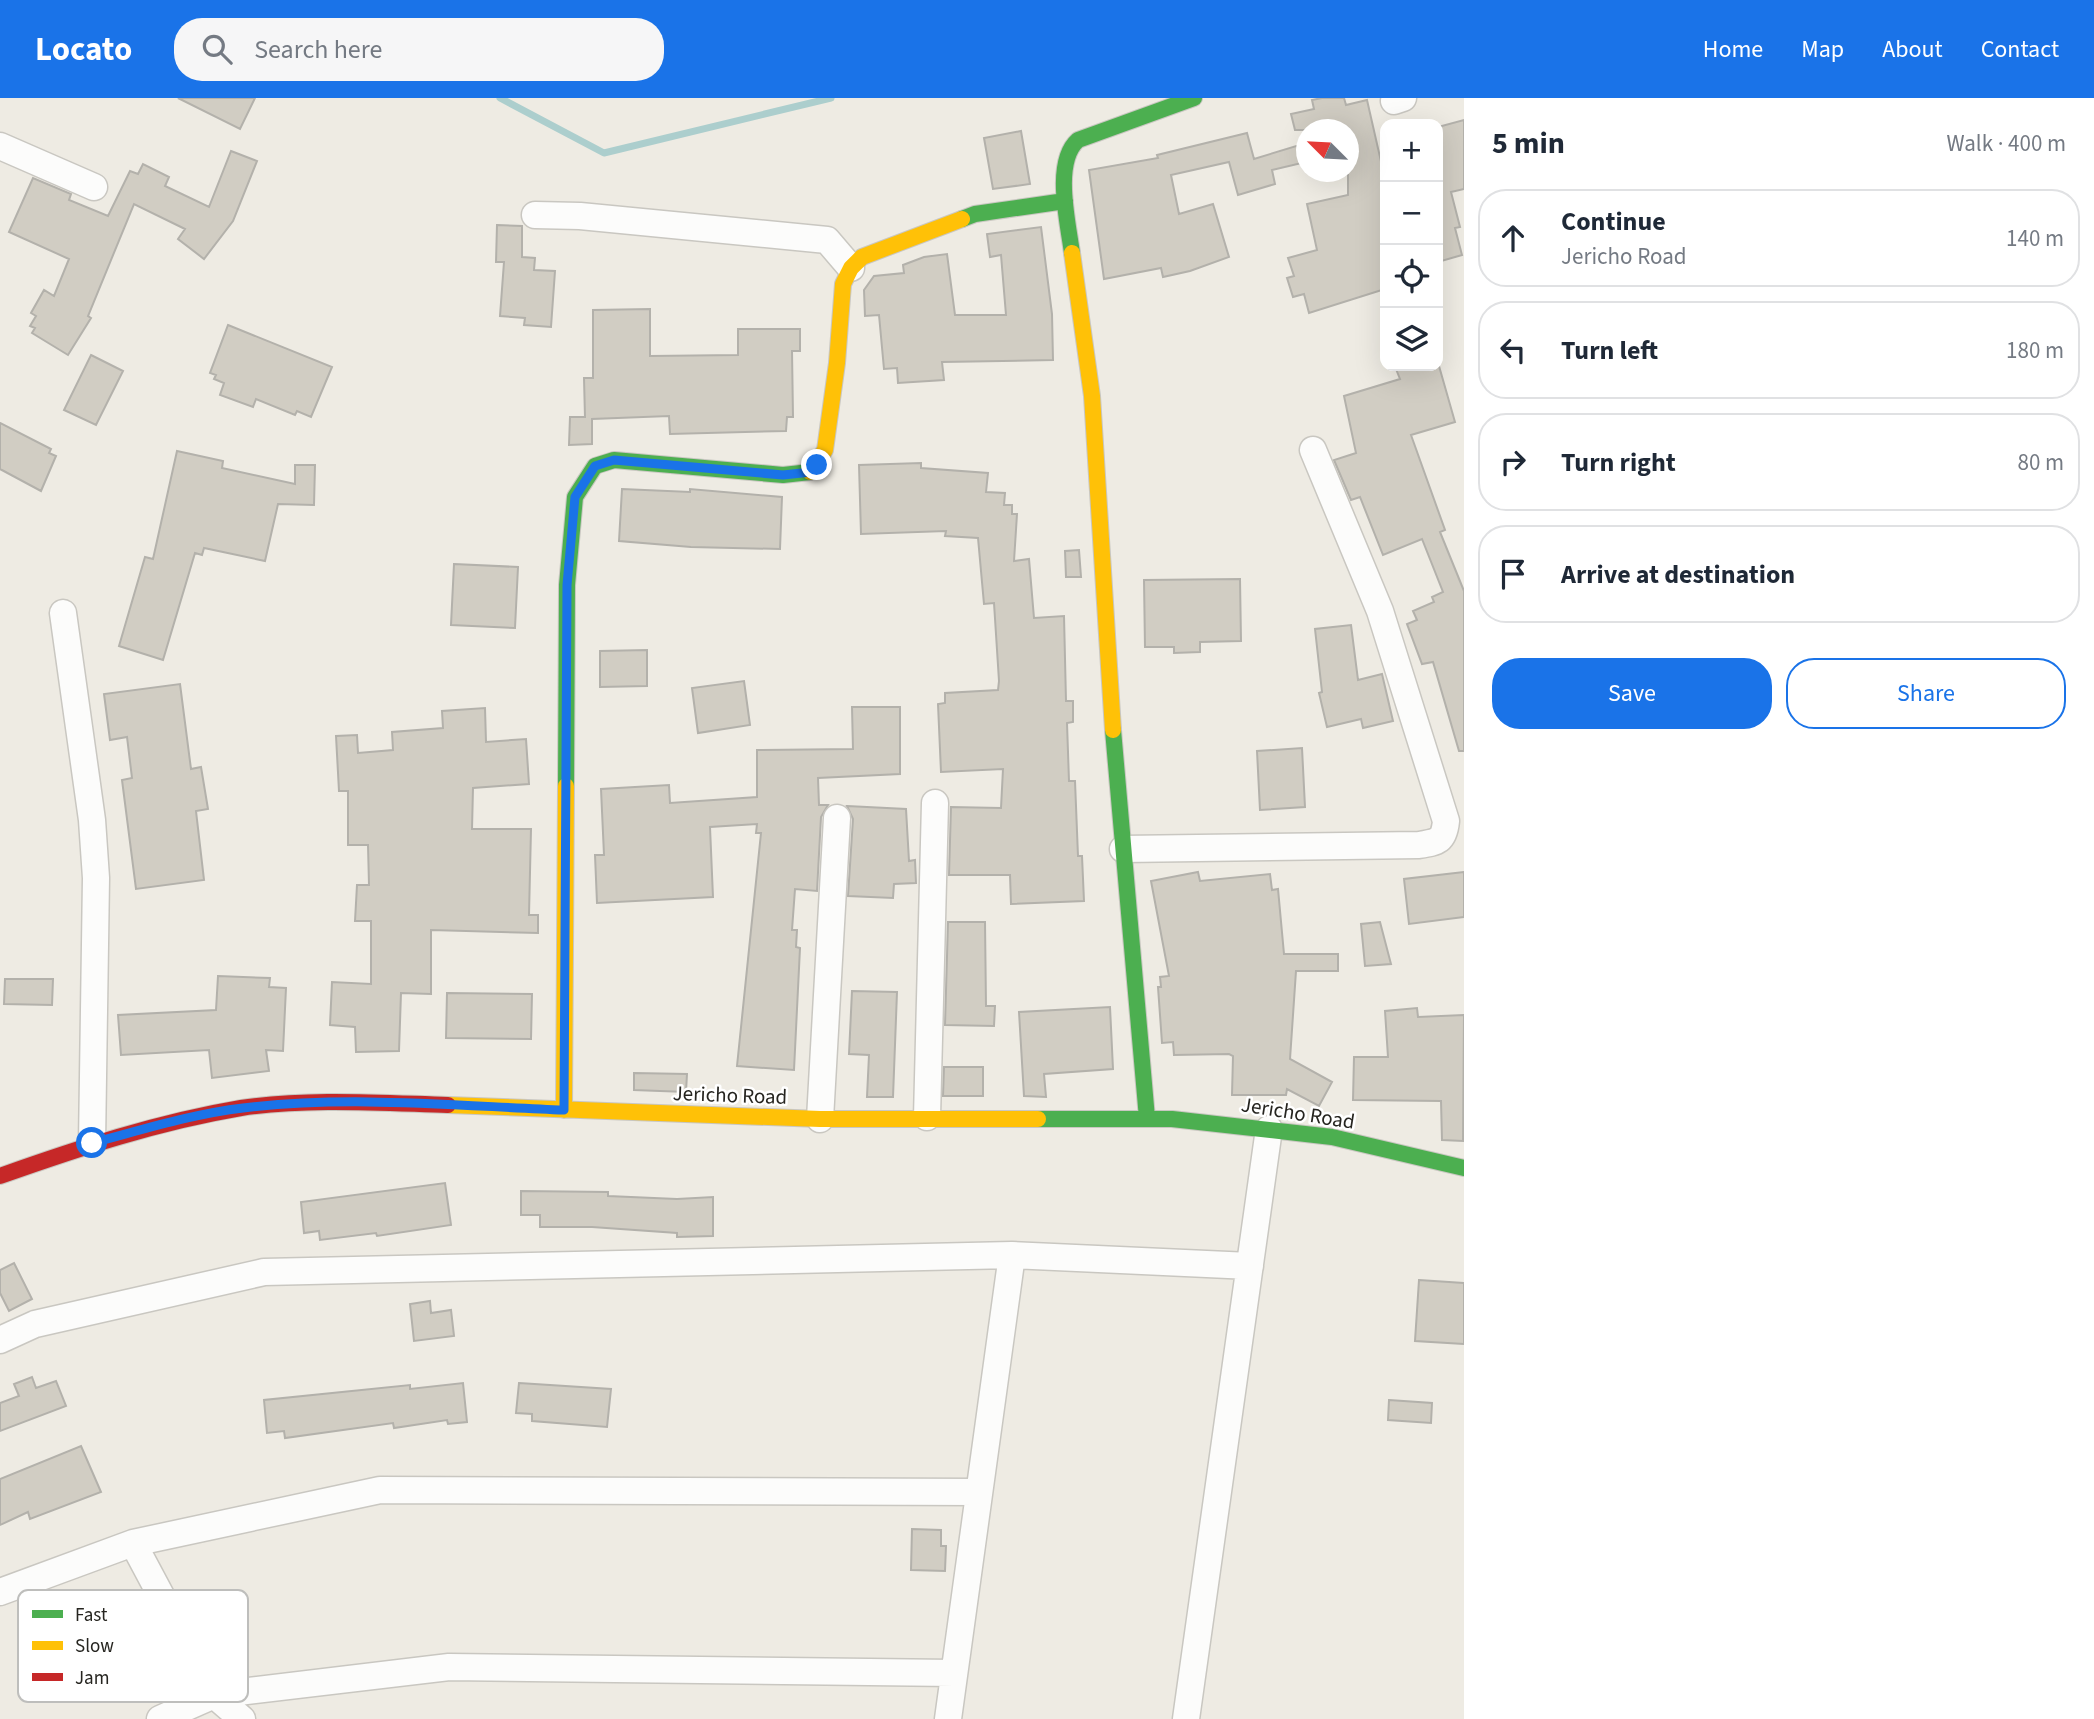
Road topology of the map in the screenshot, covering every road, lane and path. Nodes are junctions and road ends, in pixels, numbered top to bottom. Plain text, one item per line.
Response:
1 (1194, 98) edge
2 (0, 146) edge
3 (94, 187) dead end
4 (1065, 201) junction
5 (535, 215) dead end
6 (851, 268) junction
7 (1313, 450) dead end
8 (62, 613) dead end
9 (935, 803) dead end
10 (837, 818) dead end
11 (1123, 849) junction
12 (564, 1110) junction
13 (927, 1117) junction
14 (1147, 1118) junction
15 (820, 1119) junction
16 (1269, 1129) junction
17 (92, 1143) junction
18 (1464, 1168) edge
19 (0, 1176) edge
20 (1012, 1255) junction
21 (1250, 1266) junction
22 (0, 1340) edge
23 (979, 1492) junction
24 (133, 1542) junction
25 (159, 1590) edge
26 (0, 1592) edge
27 (954, 1673) junction
28 (248, 1691) edge
29 (199, 1702) edge
30 (223, 1702) edge
31 (160, 1719) edge
32 (242, 1719) edge
33 (948, 1719) edge
34 (1186, 1719) edge

1 - 4 street
2 - 3 street
4 - 6 street
4 - 11 street
5 - 6 street
6 - 12 street
7 - 11 street
8 - 17 street
9 - 13 street
10 - 15 street
11 - 14 street
12 - 15 street, Jericho Road
12 - 17 street, Jericho Road
13 - 14 street, Jericho Road
13 - 15 street, Jericho Road
14 - 16 street, Jericho Road
16 - 18 street, Jericho Road
16 - 21 street
17 - 19 street, Jericho Road
20 - 21 street
20 - 22 street
20 - 23 street
21 - 34 street
23 - 24 street
23 - 27 street
24 - 25 street
24 - 26 street
27 - 28 street
27 - 33 street
29 - 31 street
30 - 32 street

